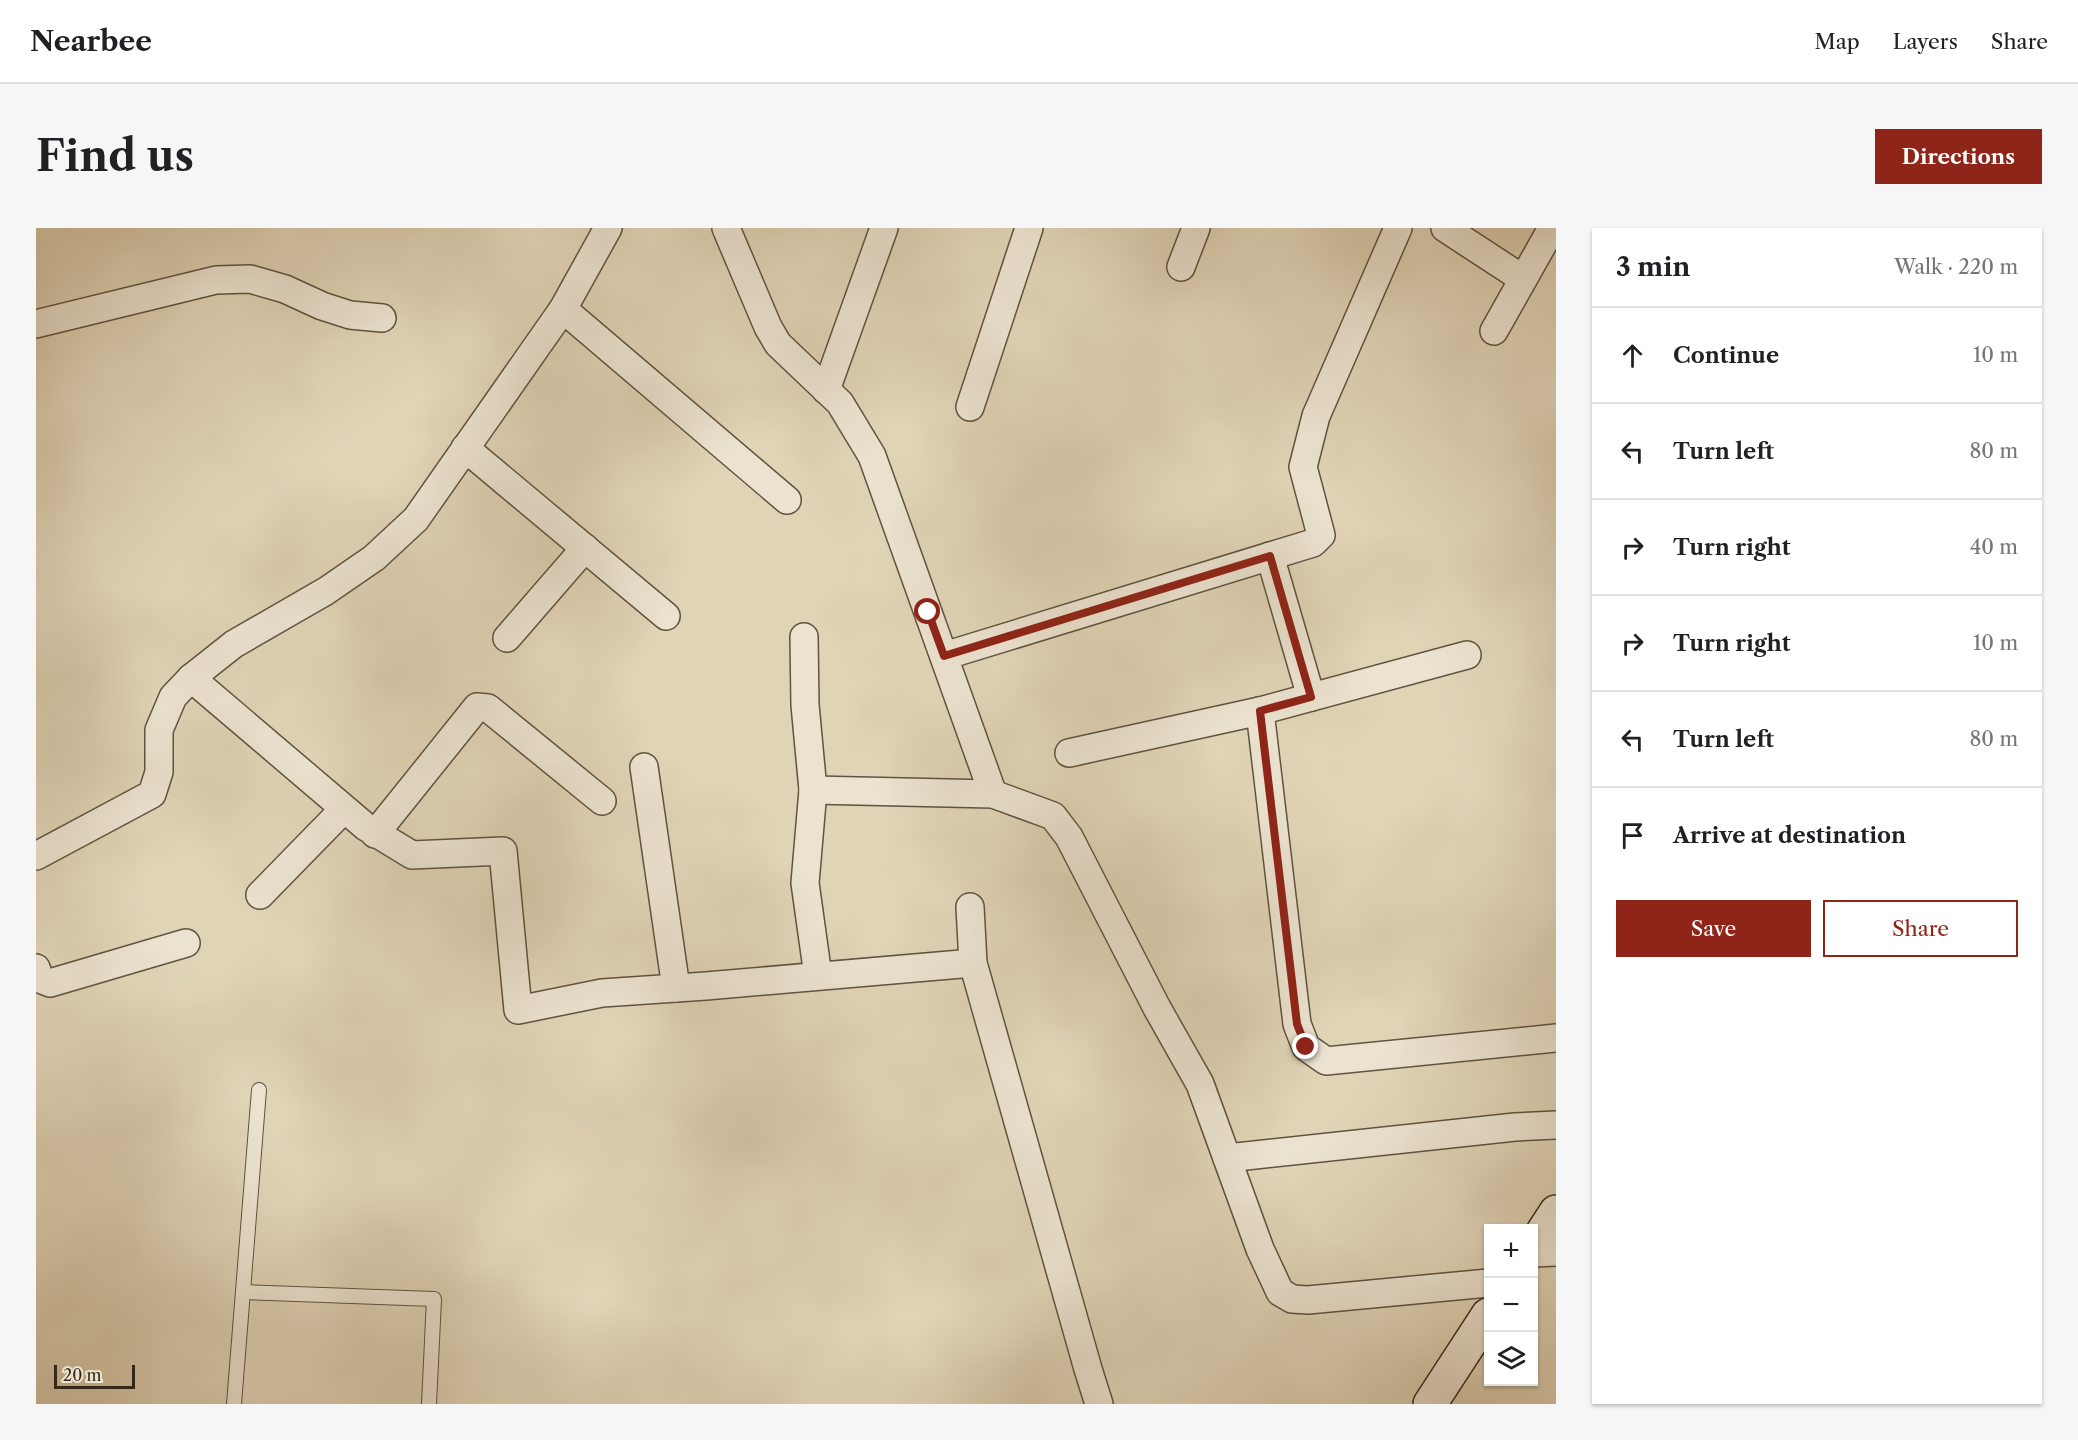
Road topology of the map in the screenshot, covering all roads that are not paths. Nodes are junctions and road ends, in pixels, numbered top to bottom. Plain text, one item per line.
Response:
1 (608, 228) edge
2 (726, 228) edge
3 (884, 228) edge
4 (1029, 228) edge
5 (1196, 228) edge
6 (1398, 228) edge
7 (1445, 228) edge
8 (1552, 228) edge
9 (1182, 267) dead end
10 (1524, 279) junction
11 (563, 309) junction
12 (382, 318) dead end
13 (36, 324) edge
14 (1494, 331) dead end
15 (826, 390) junction
16 (970, 407) dead end
17 (465, 448) junction
18 (787, 500) dead end
19 (585, 548) junction
20 (1270, 556) junction
21 (666, 616) dead end
22 (804, 637) dead end
23 (507, 638) dead end
24 (1467, 655) dead end
25 (944, 656) junction
26 (191, 678) junction
27 (1311, 697) junction
28 (1260, 711) junction
29 (1069, 753) dead end
30 (644, 767) dead end
31 (813, 790) junction
32 (993, 794) junction
33 (602, 801) dead end
34 (345, 809) junction
35 (375, 834) junction
36 (36, 856) edge
37 (260, 895) dead end
38 (970, 907) dead end
39 (186, 943) dead end
40 (973, 963) junction
41 (36, 968) edge
42 (818, 976) junction
43 (676, 988) junction
44 (1556, 1038) edge
45 (259, 1090) dead end
46 (1556, 1125) edge
47 (1227, 1158) junction
48 (1556, 1212) edge
49 (1538, 1239) edge
50 (1556, 1252) edge
51 (1538, 1253) edge
52 (1484, 1284) edge
53 (243, 1292) junction
54 (1484, 1320) edge
55 (234, 1404) edge
56 (429, 1404) edge
57 (1099, 1404) edge
58 (1430, 1404) edge

1 - 11 street
2 - 15 street
3 - 15 street
4 - 16 street
5 - 9 street
6 - 20 street
7 - 10 street
8 - 10 street
10 - 14 street
11 - 17 street
11 - 18 street
12 - 13 street
15 - 25 street
17 - 19 street
17 - 26 street
19 - 21 street
19 - 23 street
20 - 25 street
20 - 27 street
22 - 31 street
24 - 27 street
25 - 32 street
26 - 34 street
26 - 36 street
27 - 28 street
28 - 29 street
28 - 44 street
30 - 43 street
31 - 32 street
31 - 42 street
32 - 47 street
33 - 35 street
34 - 35 street
34 - 37 street
35 - 43 street
38 - 40 street
39 - 41 street
40 - 42 street
40 - 57 street
42 - 43 street
45 - 53 lane
46 - 47 street
47 - 52 street
48 - 49 main road
50 - 51 street
53 - 55 lane
53 - 56 lane
54 - 58 main road

